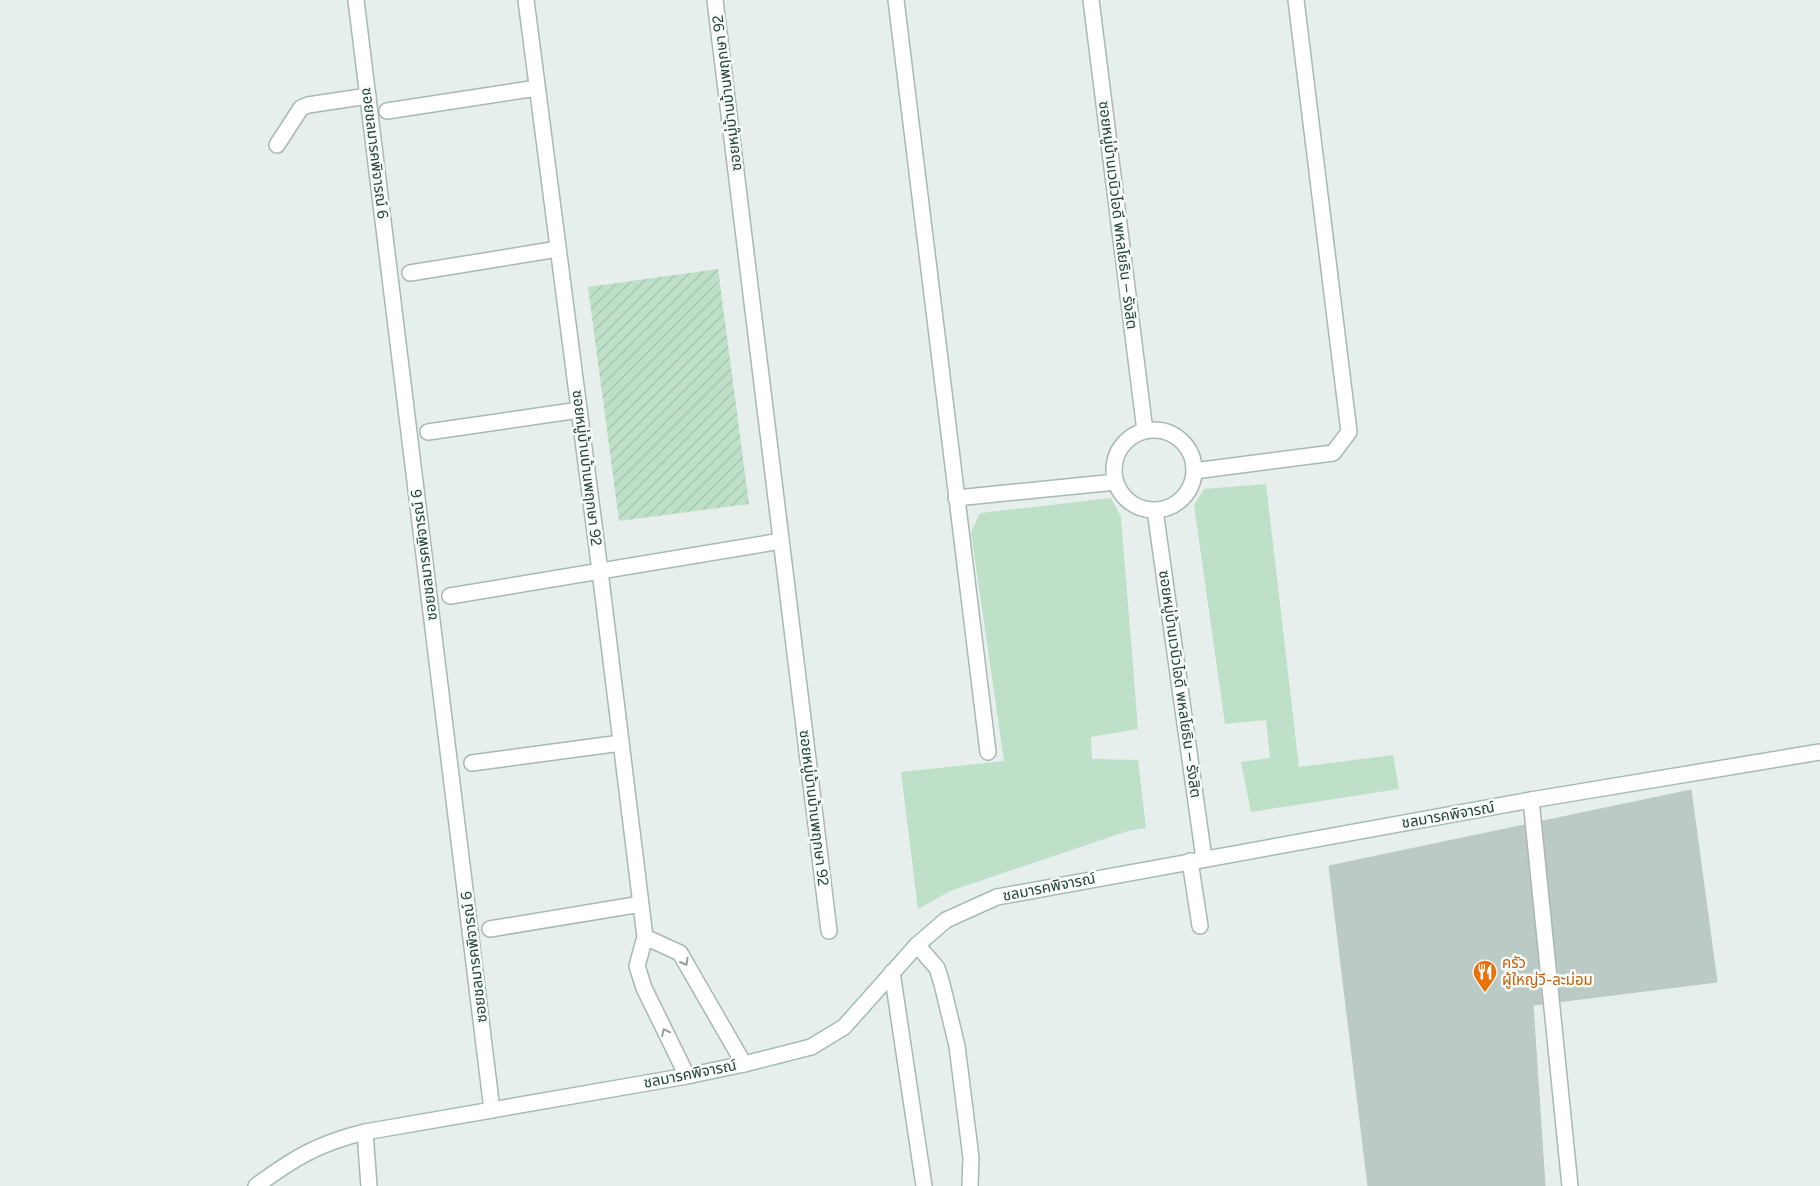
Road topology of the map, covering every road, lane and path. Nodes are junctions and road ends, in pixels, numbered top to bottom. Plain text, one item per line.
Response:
1 (356, 0) edge
2 (526, 0) edge
3 (715, 0) edge
4 (896, 0) edge
5 (1091, 0) edge
6 (1296, 0) edge
7 (537, 88) junction
8 (368, 96) junction
9 (387, 111) dead end
10 (277, 145) dead end
11 (558, 249) junction
12 (410, 273) dead end
13 (579, 410) junction
14 (1145, 431) junction
15 (428, 432) dead end
16 (1194, 471) junction
17 (1116, 482) junction
18 (956, 498) junction
19 (1155, 510) junction
20 (781, 541) junction
21 (600, 571) junction
22 (450, 596) dead end
23 (621, 743) junction
24 (988, 752) dead end
25 (1820, 752) edge
26 (472, 763) dead end
27 (1531, 800) junction
28 (1197, 860) junction
29 (641, 904) junction
30 (1200, 926) dead end
31 (490, 929) dead end
32 (829, 931) dead end
33 (645, 936) junction
34 (917, 945) junction
35 (892, 972) junction
36 (744, 1064) junction
37 (687, 1076) junction
38 (492, 1110) junction
39 (365, 1132) junction
40 (256, 1186) edge
41 (369, 1186) edge
42 (924, 1186) edge
43 (970, 1186) edge
44 (1570, 1186) edge

1 - 8 street, ซอยชลมารคพิจารณ์ 6
2 - 7 street, ซอยหมู่บ้านบ้านพฤกษา 92
3 - 20 street, ซอยหมู่บ้านบ้านพฤกษา 92
4 - 18 street
5 - 14 street, ซอยหมู่บ้านเวนิวไอดี พหลโยธิน – รังสิต
6 - 16 street
7 - 9 street
7 - 11 street, ซอยหมู่บ้านบ้านพฤกษา 92
8 - 10 street
8 - 38 street, ซอยชลมารคพิจารณ์ 6
11 - 12 street
11 - 13 street, ซอยหมู่บ้านบ้านพฤกษา 92
13 - 15 street
13 - 21 street, ซอยหมู่บ้านบ้านพฤกษา 92
14 - 16 street
14 - 17 street
16 - 19 street
17 - 18 street
17 - 19 street
18 - 24 street
19 - 28 street, ซอยหมู่บ้านเวนิวไอดี พหลโยธิน – รังสิต
20 - 21 street
20 - 32 street, ซอยหมู่บ้านบ้านพฤกษา 92
21 - 22 street
21 - 23 street, ซอยหมู่บ้านบ้านพฤกษา 92
23 - 26 street
23 - 29 street, ซอยหมู่บ้านบ้านพฤกษา 92
25 - 27 street, ชลมารคพิจารณ์
27 - 28 street, ชลมารคพิจารณ์
27 - 44 street
28 - 30 street, ซอยหมู่บ้านเวนิวไอดี พหลโยธิน – รังสิต
28 - 34 street, ชลมารคพิจารณ์
29 - 31 street
29 - 33 street, ซอยหมู่บ้านบ้านพฤกษา 92
33 -> 36 street
37 -> 33 street, ซอยหมู่บ้านบ้านพฤกษา 92
34 - 35 street, ชลมารคพิจารณ์
34 - 43 street
35 - 36 street, ชลมารคพิจารณ์
35 - 42 street
36 - 37 street, ชลมารคพิจารณ์
37 - 38 street, ชลมารคพิจารณ์
38 - 39 street, ชลมารคพิจารณ์
39 - 40 street, ชลมารคพิจารณ์
39 - 41 street

